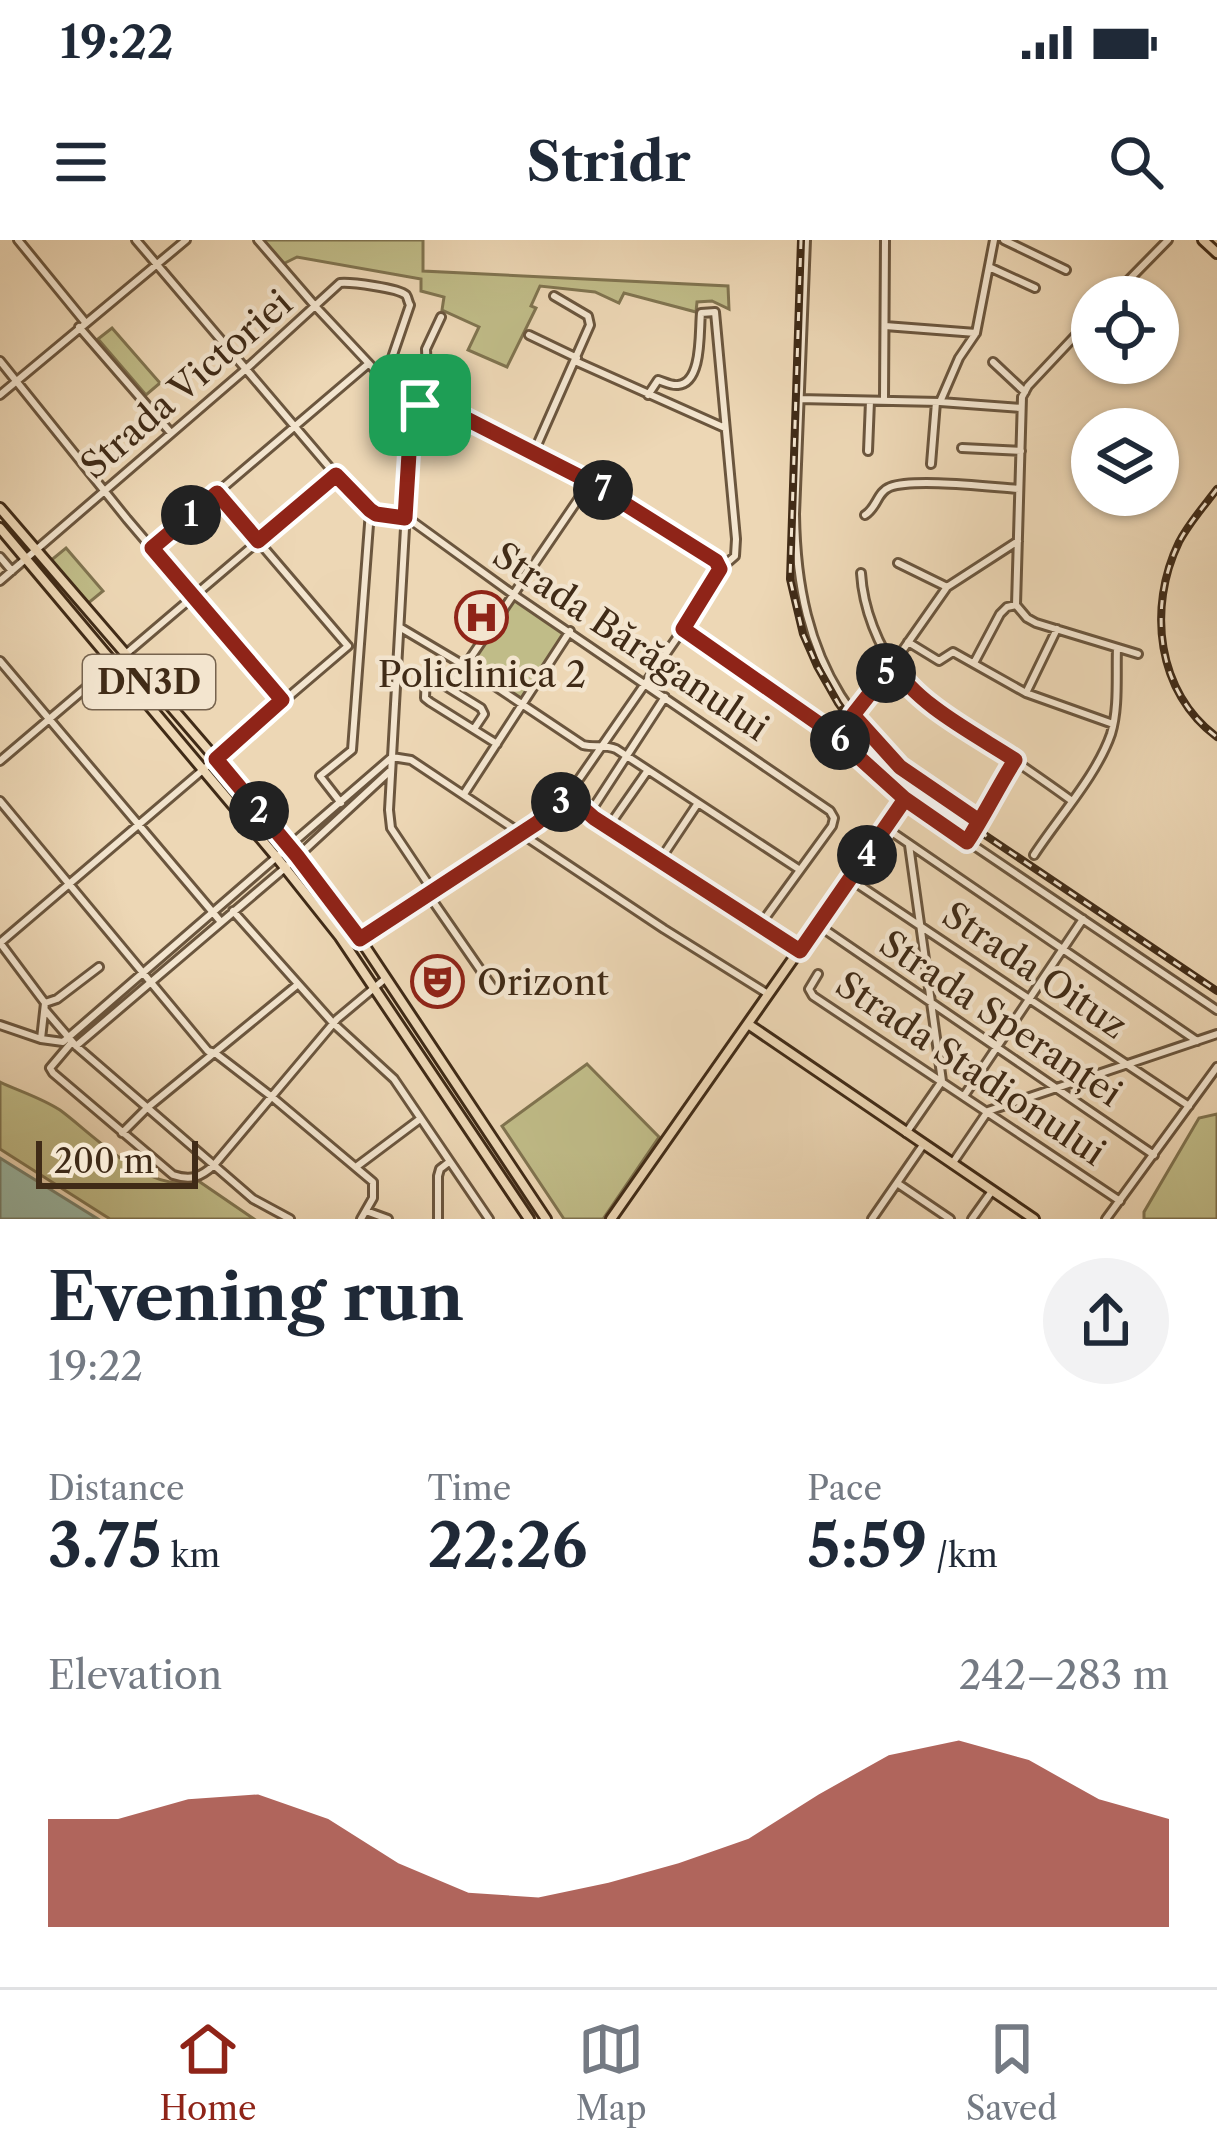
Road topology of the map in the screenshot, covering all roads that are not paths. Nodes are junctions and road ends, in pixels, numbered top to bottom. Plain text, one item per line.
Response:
1 (17, 240) edge
2 (136, 240) edge
3 (186, 240) edge
4 (258, 240) edge
5 (806, 240) edge
6 (885, 240) edge
7 (982, 240) edge
8 (1004, 240) edge
9 (1168, 240) edge
10 (1203, 240) edge
11 (994, 241) edge
12 (1217, 254) edge
13 (156, 263) junction
14 (989, 267) junction
15 (1066, 270) dead end
16 (1133, 276) edge
17 (1035, 288) dead end
18 (554, 296) dead end
19 (316, 307) junction
20 (441, 317) dead end
21 (82, 325) junction
22 (885, 326) junction
23 (976, 333) junction
24 (530, 335) dead end
25 (1071, 341) edge
26 (576, 359) junction
27 (0, 361) edge
28 (993, 362) dead end
29 (368, 364) junction
30 (455, 365) dead end
31 (246, 369) junction
32 (427, 372) junction
33 (16, 381) junction
34 (384, 381) junction
35 (1024, 392) junction
36 (0, 394) edge
37 (648, 395) junction
38 (798, 399) junction
39 (870, 400) junction
40 (884, 400) junction
41 (938, 402) junction
42 (416, 405) junction
43 (1022, 407) junction
44 (295, 426) junction
45 (726, 428) junction
46 (172, 434) junction
47 (962, 448) dead end
48 (868, 451) dead end
49 (1021, 451) junction
50 (533, 452) junction
51 (931, 464) dead end
52 (336, 475) junction
53 (590, 482) junction
54 (1019, 489) junction
55 (105, 491) junction
56 (217, 493) junction
57 (0, 508) edge
58 (370, 510) junction
59 (865, 515) dead end
60 (405, 518) junction
61 (0, 528) edge
62 (258, 541) junction
63 (1018, 541) junction
64 (152, 548) junction
65 (36, 549) junction
66 (0, 557) edge
67 (25, 559) junction
68 (898, 563) dead end
69 (720, 569) junction
70 (12, 571) junction
71 (861, 572) dead end
72 (0, 581) edge
73 (946, 587) junction
74 (193, 596) junction
75 (514, 596) junction
76 (1016, 605) junction
77 (400, 628) junction
78 (683, 629) junction
79 (1057, 629) junction
80 (570, 631) junction
81 (908, 641) junction
82 (348, 646) junction
83 (1118, 648) junction
84 (124, 654) junction
85 (1138, 654) dead end
86 (357, 657) junction
87 (0, 661) edge
88 (974, 663) junction
89 (114, 664) junction
90 (893, 664) junction
91 (465, 666) junction
92 (645, 683) junction
93 (450, 688) junction
94 (1026, 693) junction
95 (665, 697) junction
96 (282, 700) junction
97 (524, 704) junction
98 (853, 715) junction
99 (49, 719) junction
100 (1113, 724) junction
101 (474, 730) junction
102 (497, 744) junction
103 (603, 746) junction
104 (626, 756) junction
105 (392, 758) junction
106 (216, 759) junction
107 (0, 760) edge
108 (1015, 760) junction
109 (203, 770) junction
110 (391, 770) junction
111 (648, 770) junction
112 (463, 795) junction
113 (568, 795) junction
114 (905, 799) junction
115 (0, 801) edge
116 (1072, 801) junction
117 (340, 803) junction
118 (698, 803) junction
119 (589, 814) junction
120 (979, 821) junction
121 (139, 825) junction
122 (609, 826) junction
123 (886, 828) junction
124 (522, 833) junction
125 (967, 842) junction
126 (909, 845) junction
127 (290, 848) junction
128 (1034, 854) dead end
129 (297, 856) junction
130 (278, 859) junction
131 (659, 860) junction
132 (285, 868) junction
133 (800, 870) junction
134 (850, 879) junction
135 (70, 884) junction
136 (431, 893) junction
137 (233, 911) junction
138 (214, 914) junction
139 (1083, 919) junction
140 (220, 922) junction
141 (919, 923) junction
142 (760, 925) junction
143 (818, 926) junction
144 (360, 939) junction
145 (0, 943) edge
146 (1063, 950) junction
147 (800, 951) junction
148 (100, 967) dead end
149 (144, 973) junction
150 (818, 974) dead end
151 (386, 978) junction
152 (151, 982) junction
153 (297, 985) junction
154 (374, 986) junction
155 (493, 988) dead end
156 (769, 994) junction
157 (1030, 999) junction
158 (931, 1003) junction
159 (45, 1006) junction
160 (1217, 1010) edge
161 (333, 1023) junction
162 (748, 1024) junction
163 (0, 1025) edge
164 (1217, 1034) edge
165 (41, 1039) junction
166 (1197, 1041) junction
167 (72, 1042) junction
168 (996, 1047) junction
169 (215, 1053) junction
170 (1128, 1065) junction
171 (1217, 1067) edge
172 (942, 1081) junction
173 (1058, 1088) junction
174 (964, 1096) junction
175 (272, 1097) junction
176 (1189, 1106) junction
177 (147, 1108) junction
178 (988, 1112) junction
179 (420, 1119) junction
180 (122, 1132) junction
181 (906, 1133) junction
182 (923, 1145) junction
183 (1154, 1155) junction
184 (449, 1162) junction
185 (952, 1164) junction
186 (214, 1165) junction
187 (356, 1167) junction
188 (897, 1183) junction
189 (992, 1191) junction
190 (1120, 1201) junction
191 (364, 1215) edge
192 (290, 1219) edge
193 (388, 1219) edge
194 (438, 1219) edge
195 (489, 1219) edge
196 (529, 1219) edge
197 (546, 1219) edge
198 (611, 1219) edge
199 (872, 1219) edge
200 (950, 1219) edge
201 (972, 1219) edge
202 (1034, 1219) edge
203 (1106, 1219) edge

1 - 21 street
2 - 13 street
3 - 13 street
4 - 19 street
5 - 38 street
6 - 22 street
7 - 11 street
8 - 15 street
9 - 16 street
10 - 12 main road
11 - 14 street
13 - 21 street
13 - 31 street
14 - 17 street
14 - 23 street
18 - 26 street
19 - 29 street
19 - 31 street, Strada Victoriei
19 - 34 street, Strada Victoriei
20 - 32 street
21 - 33 street
21 - 46 street
22 - 23 street
22 - 40 street
23 - 41 street
24 - 26 street
25 - 35 street
26 - 37 street
26 - 50 street
27 - 33 street
28 - 35 street
29 - 34 street
29 - 44 street
30 - 32 street
31 - 44 street
31 - 46 street, Strada Victoriei
32 - 42 street
33 - 36 street
33 - 55 street
34 - 42 street
35 - 43 street
37 - 45 street
37 - 45 street
38 - 39 street
38 - 98 street
39 - 40 street
39 - 48 street
40 - 41 street
41 - 43 street
41 - 51 street
42 - 50 street
42 - 60 street
43 - 49 street
44 - 52 street
44 - 56 street
45 - 69 street
46 - 55 street, Strada Victoriei
47 - 49 street
49 - 54 street
50 - 53 street
52 - 58 street
52 - 62 street
53 - 69 street
53 - 75 street
54 - 59 street
54 - 63 street
55 - 64 street
55 - 65 street, Strada Victoriei
56 - 62 street
56 - 64 street
57 - 65 main road, DN3D
58 - 60 street
58 - 86 street
60 - 75 street, Strada Bărăganului
60 - 77 street
61 - 67 main road, DN3D
62 - 74 street
62 - 82 street
63 - 73 street
63 - 76 street
64 - 74 street
65 - 67 street, Strada Victoriei
65 - 84 main road, DN3D
66 - 70 street
67 - 70 street, Strada Victoriei
67 - 89 main road, DN3D
68 - 73 street
69 - 78 street
70 - 72 street, Strada Victoriei
71 - 90 street
73 - 81 street
74 - 84 street
74 - 96 street
75 - 80 street, Strada Bărăganului
75 - 91 street
76 - 79 street
76 - 88 street
77 - 91 street
77 - 105 street
78 - 92 street
78 - 114 street
79 - 83 street
79 - 94 street
80 - 92 street, Strada Bărăganului
80 - 97 street
81 - 88 street
81 - 90 street
82 - 86 street
82 - 96 street
83 - 85 street
83 - 100 street
84 - 89 street
84 - 106 main road, DN3D
86 - 117 street
87 - 99 street
88 - 94 street
89 - 99 street
89 - 109 main road, DN3D
90 - 98 street
90 - 108 street
91 - 93 street
91 - 97 street
92 - 95 street, Strada Bărăganului
92 - 103 street
93 - 101 street
93 - 101 street
94 - 100 street
95 - 104 street
95 - 133 street, Strada Bărăganului
96 - 106 street
97 - 102 street
97 - 103 street
98 - 120 street
99 - 107 street
99 - 121 street
100 - 116 street
101 - 102 street
102 - 112 street
103 - 104 street
103 - 113 street
104 - 111 street
104 - 119 street
105 - 110 street
105 - 112 street
105 - 117 street
106 - 109 street
106 - 127 main road, DN3D
108 - 116 street
108 - 120 street
109 - 121 street
109 - 130 main road, DN3D
110 - 129 street
110 - 136 street
111 - 118 street
111 - 122 street
112 - 124 street
113 - 119 street
113 - 124 street
114 - 123 main road
114 - 125 street
115 - 135 street
116 - 128 street
117 - 127 street
118 - 131 street
118 - 133 street
119 - 122 street
120 - 125 street
121 - 135 street
121 - 138 street
122 - 131 street
123 - 126 street
123 - 134 main road
124 - 136 street
124 - 156 street
125 - 139 street
126 - 141 street
126 - 146 street
127 - 129 main road, DN3D
127 - 130 street
129 - 132 street
129 - 144 main road, DN3D
130 - 132 main road, DN3D
130 - 138 street
131 - 142 street
132 - 137 street
132 - 154 main road, DN3D
133 - 142 street, Strada Bărăganului
134 - 141 street, Strada Oituz
134 - 143 main road
135 - 145 street
135 - 149 street
136 - 144 street
136 - 155 street
137 - 140 street
137 - 153 street
138 - 140 street
138 - 149 street
139 - 146 street
139 - 160 street
140 - 152 street
141 - 157 street, Strada Oituz
141 - 158 street
142 - 147 street
143 - 147 main road
143 - 158 street, Strada Speranței
144 - 151 main road, DN3D
145 - 159 street
146 - 157 street
146 - 166 street
147 - 156 main road
148 - 159 street
149 - 152 street
149 - 167 street
150 - 172 street, Strada Stadionului
151 - 154 street
151 - 197 main road, DN3D
152 - 167 street
152 - 169 street
153 - 161 street
153 - 169 street
154 - 161 street
154 - 196 main road, DN3D
156 - 162 main road
157 - 168 street
157 - 170 street, Strada Oituz
158 - 168 street, Strada Speranței
158 - 172 street
159 - 165 street
159 - 167 street
161 - 175 street
161 - 179 street
162 - 181 main road
162 - 198 main road
163 - 165 street
164 - 166 street
165 - 167 street
166 - 170 street
167 - 177 street
167 - 180 street
168 - 173 street, Strada Speranței
168 - 174 street
169 - 175 street
169 - 177 street
170 - 173 street
170 - 176 street, Strada Oituz
171 - 176 street
172 - 174 street, Strada Stadionului
172 - 181 street
173 - 178 street
173 - 183 street, Strada Speranței
174 - 178 street, Strada Stadionului
175 - 186 street
175 - 187 street
176 - 183 street
177 - 180 street
177 - 186 street
178 - 185 street
178 - 190 street, Strada Stadionului
179 - 184 street
179 - 187 street
180 - 186 street
181 - 182 main road
182 - 185 main road
182 - 188 street
183 - 190 street
184 - 194 street
184 - 195 street
185 - 189 main road
186 - 192 street
187 - 191 street
188 - 199 street
188 - 200 street
189 - 201 street
189 - 202 main road
190 - 203 street
191 - 193 street

